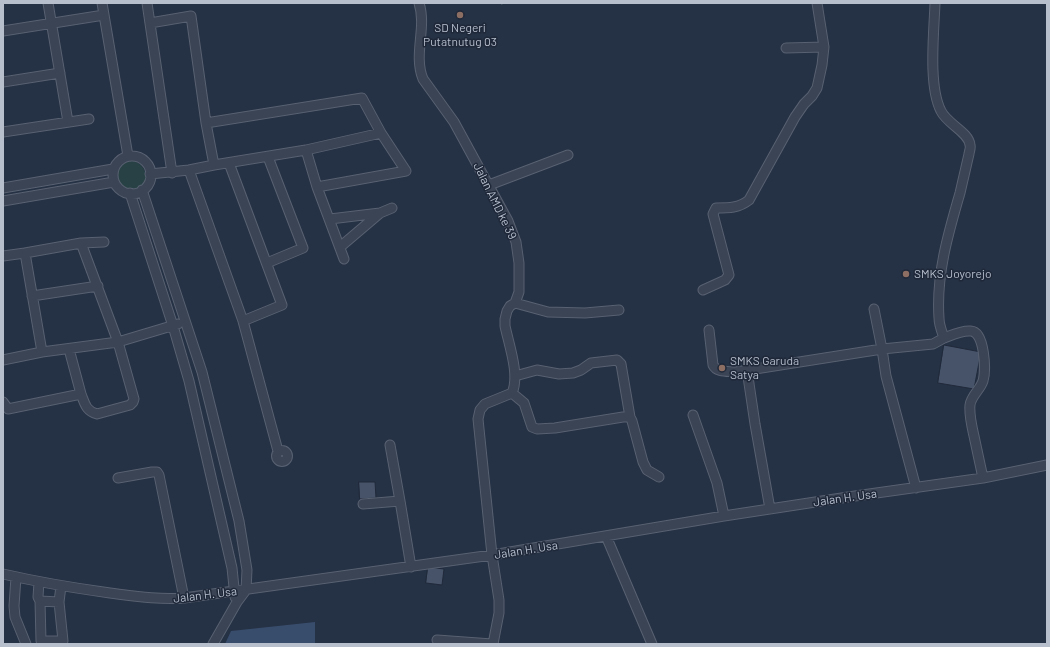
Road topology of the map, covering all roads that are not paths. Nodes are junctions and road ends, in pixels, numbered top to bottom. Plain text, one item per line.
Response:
1 (48, 3) edge
2 (102, 3) edge
3 (147, 3) edge
4 (419, 3) edge
5 (817, 3) edge
6 (935, 3) edge
7 (104, 15) junction
8 (51, 23) junction
9 (150, 23) junction
10 (3, 30) edge
11 (824, 47) junction
12 (786, 48) dead end
13 (60, 73) junction
14 (3, 82) edge
15 (89, 119) dead end
16 (68, 122) junction
17 (206, 123) junction
18 (3, 132) edge
19 (380, 133) junction
20 (306, 150) junction
21 (568, 155) dead end
22 (128, 156) junction
23 (268, 157) junction
24 (229, 163) junction
25 (214, 164) junction
26 (113, 169) junction
27 (189, 170) junction
28 (172, 173) junction
29 (150, 174) junction
30 (114, 182) junction
31 (489, 185) junction
32 (317, 187) junction
33 (3, 188) edge
34 (142, 190) junction
35 (130, 193) junction
36 (3, 201) edge
37 (392, 208) dead end
38 (380, 213) junction
39 (330, 219) junction
40 (104, 242) dead end
41 (81, 243) junction
42 (340, 247) junction
43 (25, 253) junction
44 (3, 256) edge
45 (344, 259) dead end
46 (267, 263) junction
47 (98, 286) junction
48 (703, 290) dead end
49 (32, 296) junction
50 (515, 303) junction
51 (874, 309) dead end
52 (619, 310) dead end
53 (243, 321) junction
54 (185, 323) junction
55 (173, 326) junction
56 (709, 330) dead end
57 (944, 338) junction
58 (118, 342) junction
59 (70, 349) junction
60 (882, 350) junction
61 (42, 352) junction
62 (3, 360) edge
63 (747, 370) junction
64 (515, 376) junction
65 (512, 393) junction
66 (82, 394) junction
67 (3, 402) edge
68 (693, 415) dead end
69 (630, 417) junction
70 (390, 445) dead end
71 (269, 464) dead end
72 (1047, 465) edge
73 (659, 477) dead end
74 (118, 478) dead end
75 (982, 478) junction
76 (916, 488) junction
77 (400, 501) junction
78 (363, 504) dead end
79 (770, 509) junction
80 (724, 516) junction
81 (606, 536) junction
82 (492, 555) junction
83 (412, 567) junction
84 (3, 574) edge
85 (16, 577) junction
86 (39, 582) junction
87 (61, 586) junction
88 (246, 590) junction
89 (234, 591) junction
90 (184, 598) junction
91 (40, 601) junction
92 (59, 602) junction
93 (237, 602) junction
94 (437, 640) dead end
95 (26, 644) edge
96 (213, 644) edge
97 (493, 644) edge
98 (652, 644) edge

1 - 8 street
2 - 7 street
3 - 9 street
4 - 31 street, Jalan AMD ke 39
5 - 11 street
6 - 57 street
7 - 8 street
7 - 22 street
8 - 10 street
8 - 13 street
9 - 17 street
9 - 28 street
11 - 12 street
11 - 48 street
13 - 14 street
13 - 16 street
15 - 16 street
16 - 18 street
17 - 19 street
17 - 25 street
19 - 20 street
19 - 32 street
20 - 23 street
20 - 32 street
21 - 31 street
22 - 26 street
22 - 29 street
23 - 24 street
23 - 46 street
24 - 25 street
24 - 46 street
25 - 27 street
26 - 30 street
26 - 33 street
27 - 28 street
27 - 53 street
28 - 29 street
29 - 34 street
30 - 35 street
30 - 36 street
31 - 50 street, Jalan AMD ke 39
32 - 39 street
34 - 35 street
34 - 54 street
35 - 55 street
37 - 38 street
38 - 39 street
38 - 42 street
39 - 42 street
40 - 41 street
41 - 43 street
41 - 47 street
42 - 45 street
43 - 44 street
43 - 49 street
46 - 53 street
47 - 49 street
47 - 58 street
49 - 61 street
50 - 52 street
50 - 64 street, Jalan AMD ke 39
51 - 60 street
53 - 71 street
54 - 55 street
54 - 88 street
55 - 58 street
55 - 89 street
56 - 63 street
57 - 60 street
57 - 75 street
58 - 59 street
58 - 66 street
59 - 61 street
59 - 66 street
60 - 63 street
60 - 76 street
61 - 62 street
63 - 79 street
64 - 65 street, Jalan AMD ke 39
64 - 69 street
65 - 69 street
65 - 82 street
66 - 67 street
68 - 80 street
69 - 73 street
70 - 77 street
72 - 75 street, Jalan H. Usa
74 - 90 street
75 - 76 street, Jalan H. Usa
76 - 79 street, Jalan H. Usa
77 - 78 street
77 - 83 street
79 - 80 street, Jalan H. Usa
80 - 81 street, Jalan H. Usa
81 - 82 street, Jalan H. Usa
81 - 98 street
82 - 83 street, Jalan H. Usa
82 - 97 street
83 - 88 street, Jalan H. Usa
84 - 85 street, Jalan H. Usa
85 - 86 street, Jalan H. Usa
85 - 95 street
86 - 87 street, Jalan H. Usa
86 - 91 street
87 - 90 street, Jalan H. Usa
87 - 92 street
88 - 89 street, Jalan H. Usa
88 - 93 street
89 - 90 street, Jalan H. Usa
89 - 93 street
91 - 92 street
91 - 92 street
93 - 96 street
94 - 97 street

